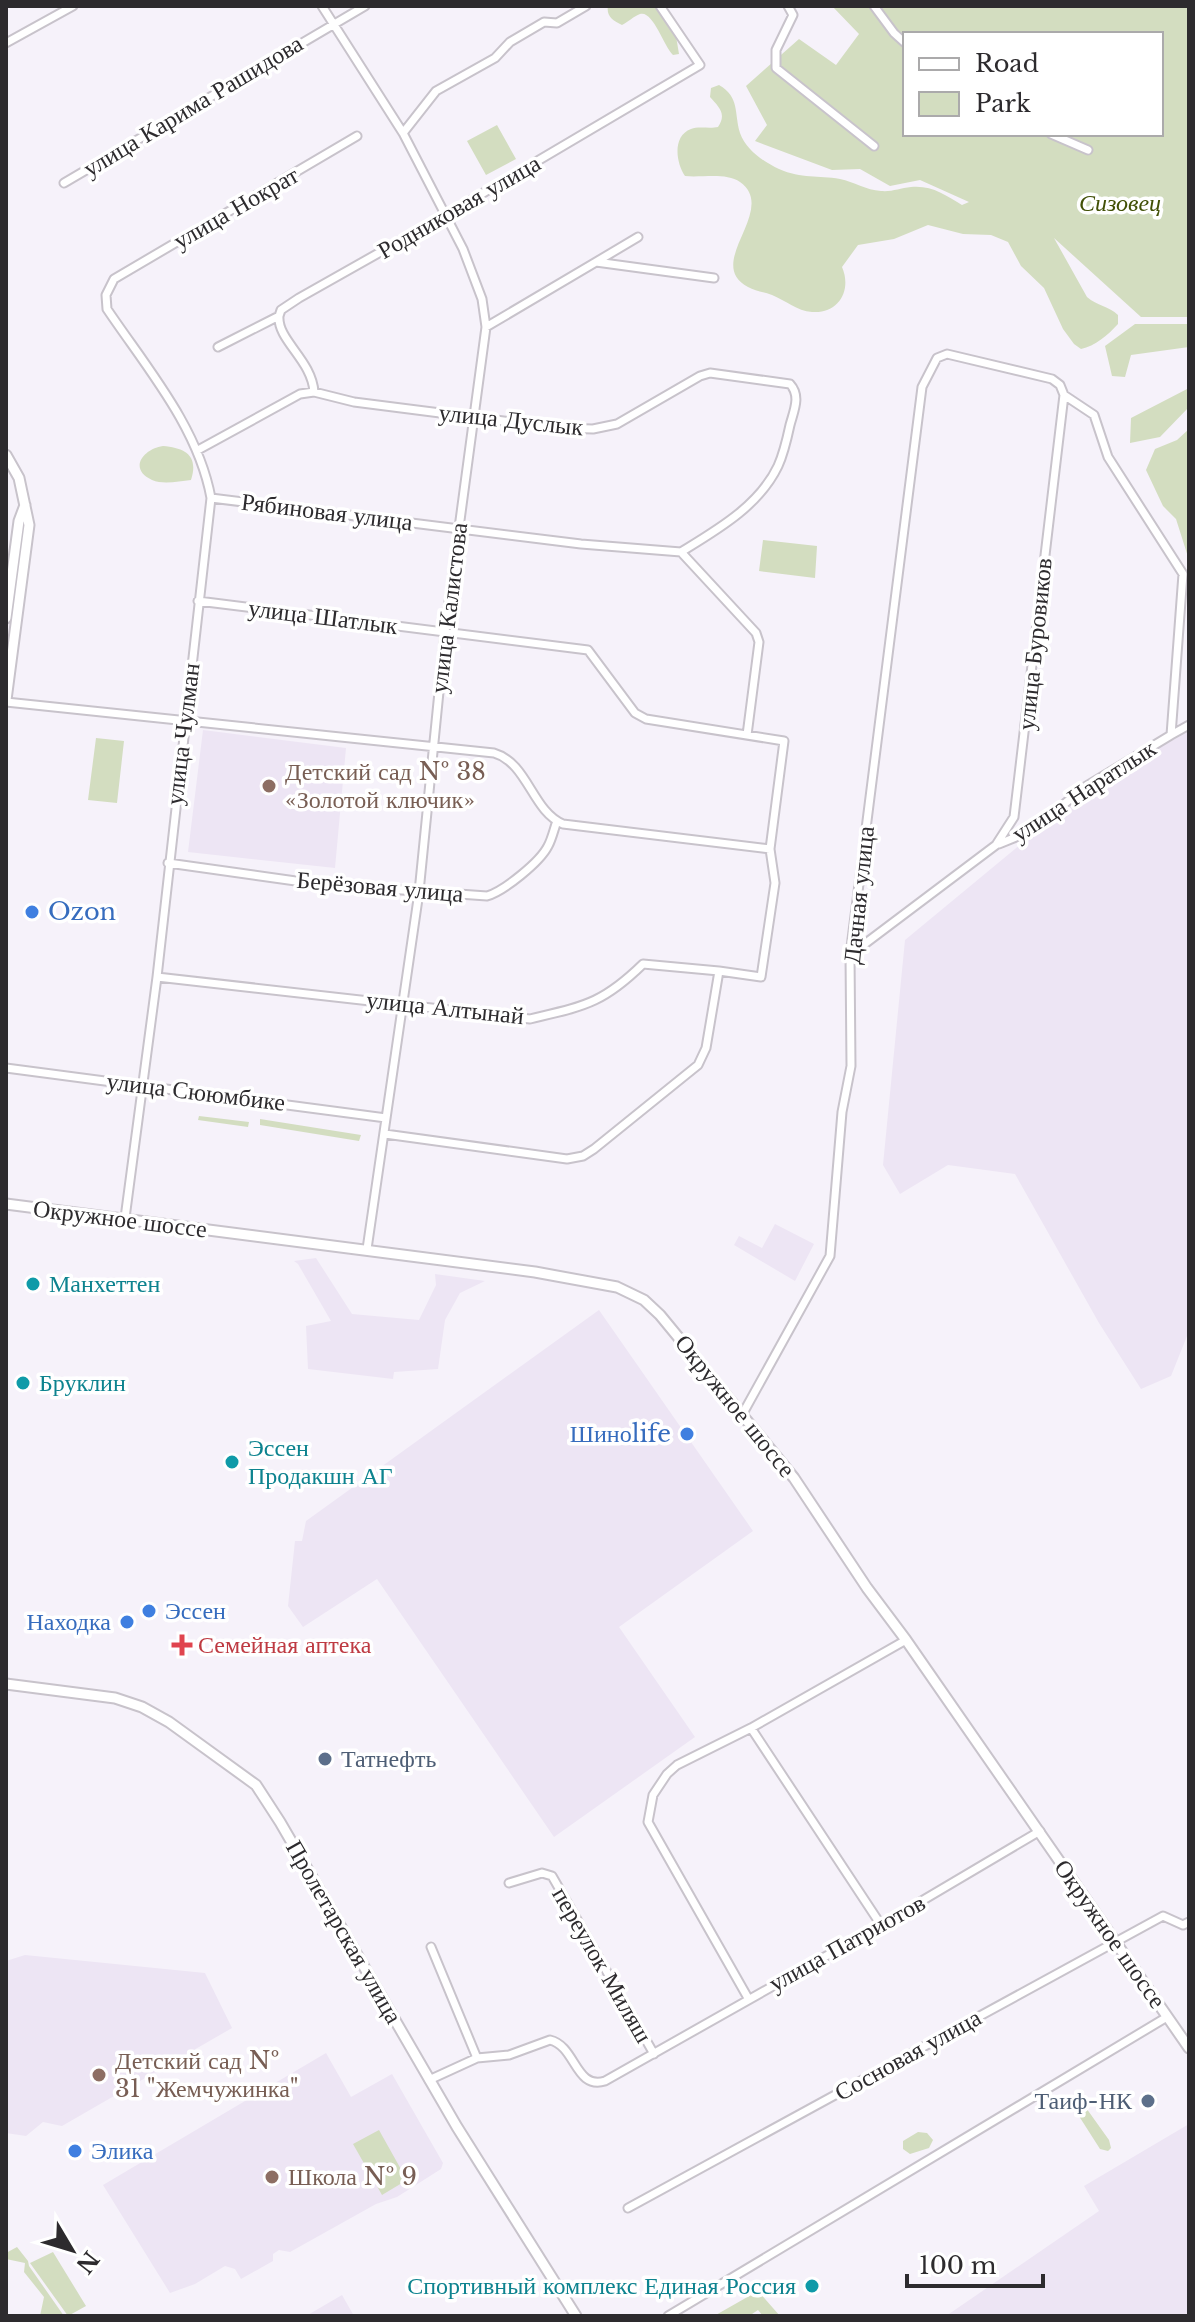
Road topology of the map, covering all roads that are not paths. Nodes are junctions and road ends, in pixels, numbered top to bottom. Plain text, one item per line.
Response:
1 (73, 6) edge
2 (322, 6) edge
3 (365, 6) edge
4 (586, 6) edge
5 (660, 6) edge
6 (788, 6) edge
7 (874, 6) edge
8 (333, 23) junction
9 (903, 41) edge
10 (6, 43) edge
11 (403, 133) junction
12 (357, 136) dead end
13 (1056, 136) edge
14 (874, 146) dead end
15 (1088, 150) dead end
16 (64, 183) dead end
17 (446, 215) junction
18 (638, 237) dead end
19 (596, 262) junction
20 (714, 278) dead end
21 (114, 279) joint
22 (279, 316) junction
23 (486, 327) junction
24 (218, 347) dead end
25 (314, 392) junction
26 (1064, 395) junction
27 (473, 417) junction
28 (198, 450) junction
29 (6, 455) edge
30 (211, 498) junction
31 (25, 505) junction
32 (459, 528) junction
33 (681, 552) junction
34 (198, 601) junction
35 (6, 618) edge
36 (445, 632) junction
37 (6, 701) edge
38 (185, 722) junction
39 (1189, 725) edge
40 (747, 735) junction
41 (1171, 735) junction
42 (433, 746) junction
43 (557, 821) junction
44 (996, 845) junction
45 (770, 849) junction
46 (168, 863) junction
47 (419, 892) junction
48 (850, 955) junction
49 (719, 971) junction
50 (157, 977) junction
51 (403, 1004) junction
52 (6, 1068) edge
53 (143, 1085) junction
54 (386, 1118) junction
55 (385, 1134) junction
56 (6, 1204) edge
57 (125, 1218) junction
58 (367, 1249) junction
59 (742, 1415) junction
60 (906, 1640) junction
61 (6, 1684) edge
62 (751, 1728) junction
63 (1040, 1831) junction
64 (509, 1883) dead end
65 (1189, 1922) edge
66 (881, 1925) junction
67 (1116, 1941) junction
68 (431, 1947) dead end
69 (748, 1998) junction
70 (1167, 2017) junction
71 (1189, 2048) edge
72 (653, 2052) junction
73 (477, 2058) junction
74 (429, 2080) junction
75 (628, 2208) dead end
76 (576, 2316) edge
77 (668, 2316) edge

1 - 10 street
2 - 8 street, улица Калистова
3 - 8 street, улица Карима Рашидова
4 - 11 street
5 - 17 street, Родниковая улица
6 - 14 street
7 - 9 street
8 - 11 street, улица Калистова
8 - 16 street, улица Карима Рашидова
11 - 17 street, улица Калистова
12 - 21 street, улица Нократ
13 - 15 street
17 - 22 street, Родниковая улица
17 - 23 street, улица Калистова
18 - 19 street
19 - 20 street
19 - 23 street
21 - 28 street, улица Чулман
22 - 24 street, Родниковая улица
22 - 25 street
23 - 27 street, улица Калистова
25 - 27 street, улица Дуслык
25 - 28 street
26 - 41 street, улица Наратлык
26 - 44 street, улица Буровиков
26 - 48 street, Дачная улица
27 - 32 street, улица Калистова
27 - 33 street, улица Дуслык
28 - 30 street, улица Чулман
29 - 31 street
30 - 32 street, Рябиновая улица
30 - 34 street, улица Чулман
31 - 35 street
31 - 37 street
32 - 33 street, Рябиновая улица
32 - 36 street, улица Калистова
33 - 40 street
34 - 36 street, улица Шатлык
34 - 38 street, улица Чулман
36 - 40 street, улица Шатлык
36 - 42 street, улица Калистова
37 - 38 street
38 - 42 street
38 - 46 street, улица Чулман
39 - 41 street, улица Наратлык
40 - 45 street, улица Шатлык
41 - 44 street, улица Наратлык
42 - 43 street
42 - 47 street, улица Калистова
43 - 45 street
43 - 47 street, Берёзовая улица
44 - 48 street, улица Буровиков
45 - 49 street, улица Алтынай
46 - 47 street, Берёзовая улица
46 - 50 street, улица Чулман
47 - 51 street, улица Калистова
48 - 59 street, Дачная улица
49 - 51 street, улица Алтынай
49 - 55 street
50 - 51 street, улица Алтынай
50 - 53 street, улица Чулман
51 - 54 street, улица Калистова
52 - 53 street, улица Сююмбике
53 - 54 street, улица Сююмбике
53 - 57 street, улица Чулман
54 - 55 street, улица Калистова
55 - 58 street, улица Калистова
56 - 57 street, Окружное шоссе
57 - 58 street, Окружное шоссе
58 - 59 street, Окружное шоссе
59 - 60 street, Окружное шоссе
60 - 62 street
60 - 63 street, Окружное шоссе
61 - 74 street, Пролетарская улица
62 - 66 street
62 - 69 street
63 - 66 street, улица Патриотов
63 - 67 street, Окружное шоссе
64 - 72 street, переулок Миляш
65 - 67 street, Сосновая улица
66 - 69 street, улица Патриотов
67 - 70 street, Окружное шоссе
67 - 75 street, Сосновая улица
68 - 73 street
69 - 72 street, улица Патриотов
70 - 71 street, Окружное шоссе
70 - 77 street
72 - 73 street, улица Патриотов
73 - 74 street
74 - 76 street, Пролетарская улица

